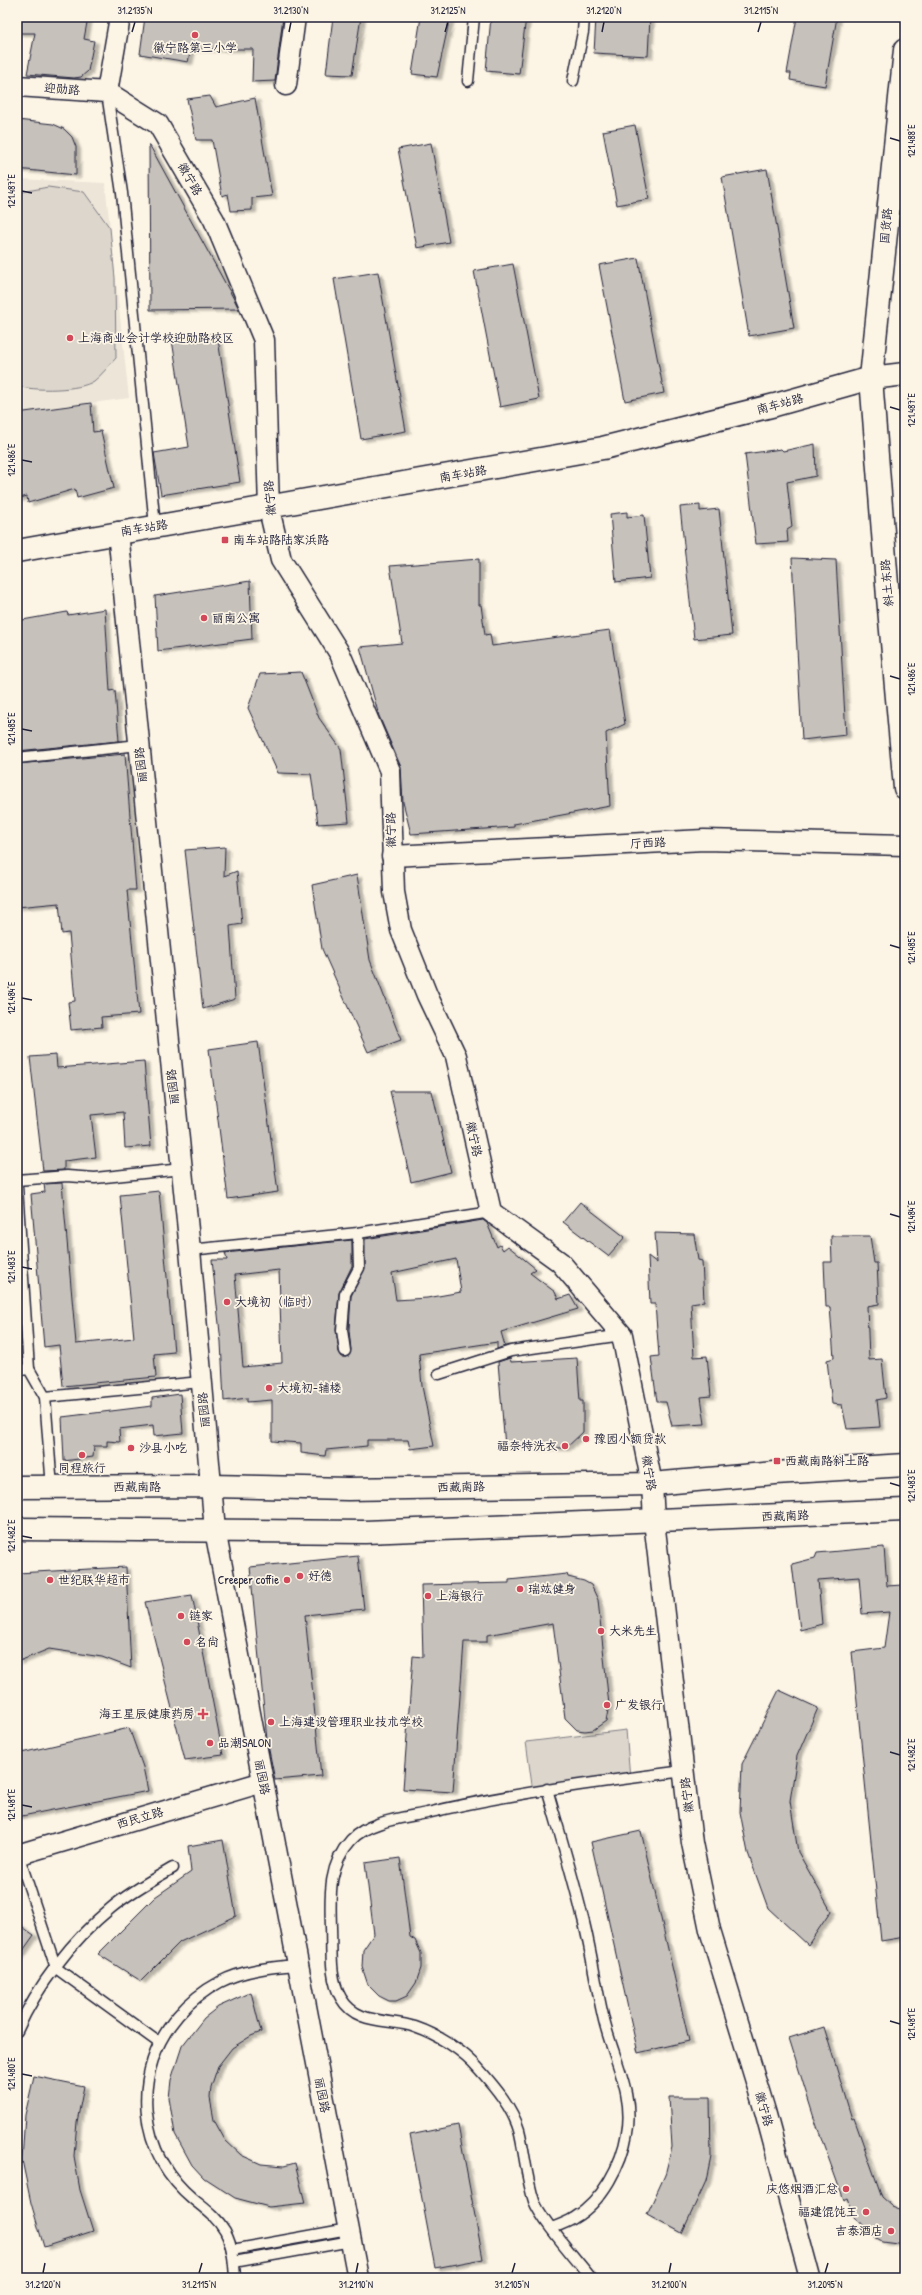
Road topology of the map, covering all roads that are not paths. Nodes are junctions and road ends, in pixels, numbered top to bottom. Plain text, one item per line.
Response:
1 (120, 17) edge
2 (295, 17) edge
3 (474, 17) edge
4 (584, 17) edge
5 (905, 50) edge
6 (468, 81) dead end
7 (573, 81) dead end
8 (286, 85) dead end
9 (17, 86) edge
10 (107, 92) junction
11 (905, 374) edge
12 (871, 378) junction
13 (269, 509) junction
14 (155, 526) junction
15 (118, 532) junction
16 (17, 551) edge
17 (139, 745) junction
18 (17, 758) edge
19 (905, 788) edge
20 (905, 845) edge
21 (392, 856) junction
22 (182, 1169) junction
23 (17, 1180) edge
24 (17, 1187) edge
25 (491, 1212) junction
26 (358, 1233) junction
27 (190, 1250) junction
28 (622, 1335) junction
29 (345, 1351) dead end
30 (29, 1369) junction
31 (17, 1370) edge
32 (439, 1374) dead end
33 (201, 1382) junction
34 (45, 1397) junction
35 (905, 1465) edge
36 (652, 1484) junction
37 (210, 1486) junction
38 (17, 1487) edge
39 (52, 1488) junction
40 (905, 1510) edge
41 (654, 1521) junction
42 (17, 1529) edge
43 (215, 1530) junction
44 (684, 1771) junction
45 (262, 1782) junction
46 (547, 1790) junction
47 (18, 1854) edge
48 (173, 1868) dead end
49 (296, 1965) junction
50 (56, 1968) junction
51 (17, 2031) edge
52 (158, 2042) junction
53 (552, 2228) junction
54 (349, 2235) junction
55 (232, 2250) junction
56 (234, 2262) junction
57 (235, 2278) edge
58 (358, 2278) edge
59 (591, 2278) edge
60 (810, 2278) edge

1 - 10 street
2 - 8 street
3 - 6 lane
4 - 7 lane
5 - 12 main road, 国货路
9 - 10 street, 迎勋路
10 - 13 street, 徽宁路
10 - 14 lane
11 - 12 main road, 南车站路
12 - 13 main road, 南车站路
12 - 19 main road, 斜土东路
13 - 14 main road, 南车站路
13 - 21 street, 徽宁路
14 - 15 main road, 南车站路
15 - 16 main road, 南车站路
15 - 17 street, 丽园路
17 - 18 lane
17 - 22 street, 丽园路
20 - 21 street, 厅西路
21 - 25 street, 徽宁路
22 - 23 lane
22 - 27 street, 丽园路
24 - 30 lane
25 - 26 lane
25 - 28 street, 徽宁路
26 - 27 lane
26 - 29 lane
27 - 33 street, 丽园路
28 - 32 lane
28 - 36 street, 徽宁路
30 - 31 lane
30 - 34 lane
33 - 34 lane
33 - 37 street, 丽园路
34 - 39 lane
35 - 36 main road, 西藏南路
36 - 37 main road, 西藏南路
36 - 41 street, 徽宁路
37 - 39 main road, 西藏南路
37 - 43 street, 丽园路
38 - 39 main road, 西藏南路
40 - 41 main road, 西藏南路
41 - 43 main road, 西藏南路
41 - 44 street, 徽宁路
42 - 43 main road, 西藏南路
43 - 45 street, 丽园路
44 - 46 lane
44 - 60 street, 徽宁路
45 - 47 street, 西民立路
45 - 49 street, 丽园路
46 - 53 lane
46 - 53 lane
47 - 50 lane
48 - 50 lane
49 - 52 lane
49 - 54 street, 丽园路
50 - 51 lane
50 - 52 lane
52 - 55 lane
53 - 59 lane
54 - 55 lane
54 - 56 lane
54 - 58 street, 丽园路
55 - 56 lane
56 - 57 lane

